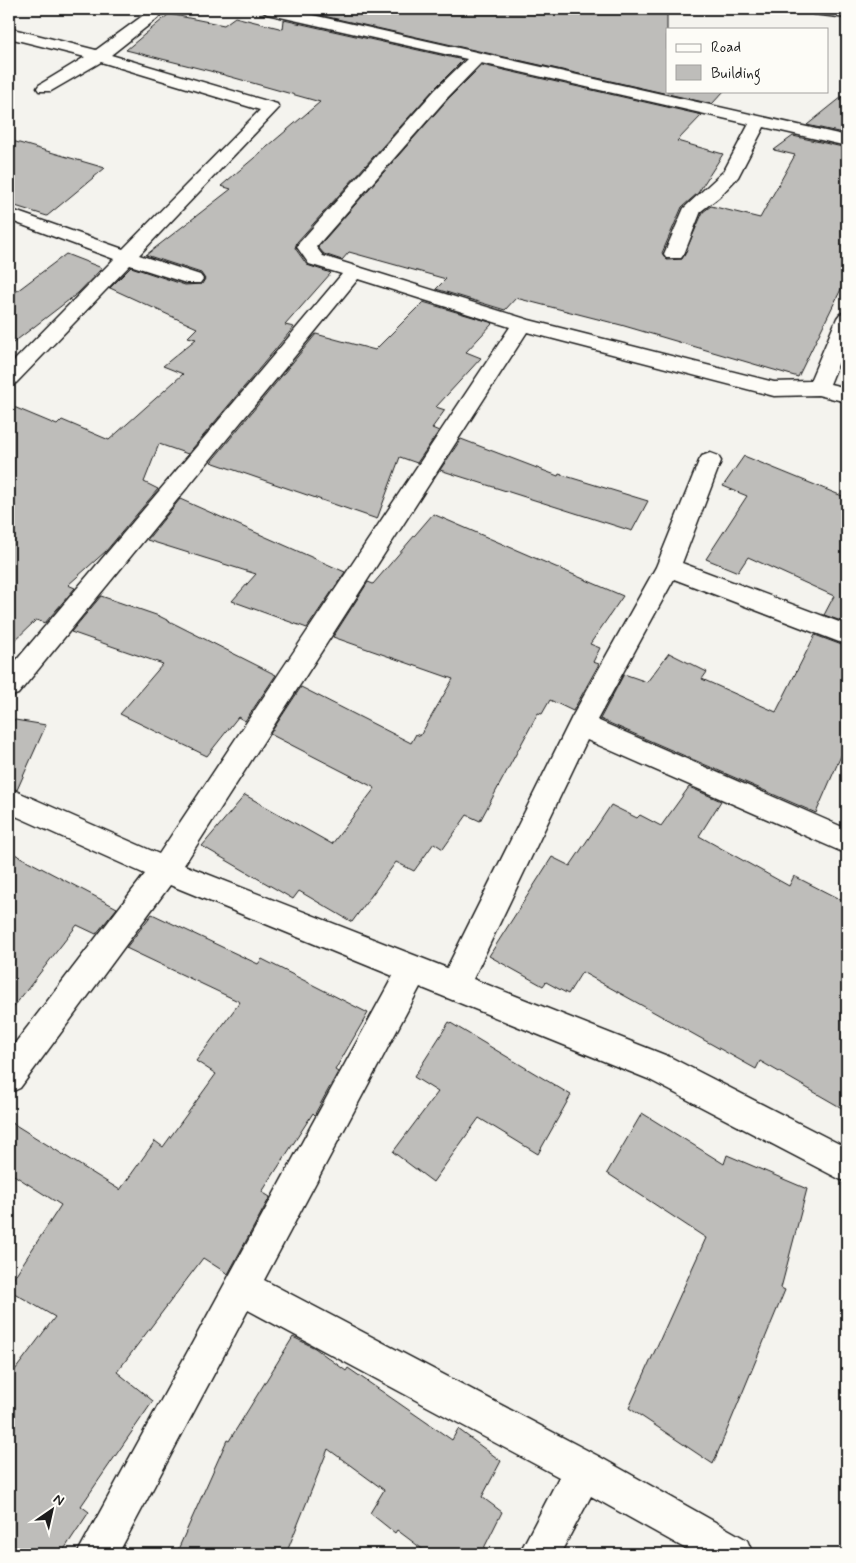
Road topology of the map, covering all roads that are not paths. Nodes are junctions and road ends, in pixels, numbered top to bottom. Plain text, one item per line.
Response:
1 (161, 9) edge
2 (268, 9) edge
3 (813, 9) edge
4 (847, 13) edge
5 (9, 33) edge
6 (99, 56) junction
7 (478, 57) junction
8 (45, 88) dead end
9 (759, 121) junction
10 (847, 141) edge
11 (9, 214) edge
12 (674, 254) dead end
13 (126, 258) junction
14 (354, 272) junction
15 (193, 279) dead end
16 (847, 318) edge
17 (522, 324) junction
18 (10, 376) edge
19 (818, 388) junction
20 (847, 395) edge
21 (710, 461) dead end
22 (668, 567) junction
23 (847, 635) edge
24 (9, 687) edge
25 (581, 725) junction
26 (9, 800) edge
27 (847, 842) edge
28 (165, 870) junction
29 (413, 970) junction
30 (454, 986) junction
31 (9, 1077) edge
32 (847, 1166) edge
33 (242, 1287) junction
34 (584, 1470) junction
35 (97, 1554) edge
36 (539, 1554) edge
37 (733, 1554) edge

1 - 6 street
2 - 7 street
3 - 4 street
5 - 6 street
6 - 8 street
6 - 13 street
7 - 9 street
7 - 14 street
9 - 10 street
9 - 12 street
11 - 13 street
13 - 15 street
13 - 18 street
14 - 17 street
14 - 24 street
16 - 19 street
17 - 19 street
17 - 28 street
19 - 20 street
21 - 22 street
22 - 23 street
22 - 25 street
25 - 27 street
25 - 30 street
26 - 28 street
28 - 29 street
28 - 31 street
29 - 30 street
29 - 33 street
30 - 32 street
33 - 34 street
33 - 35 street
34 - 36 street
34 - 37 street

